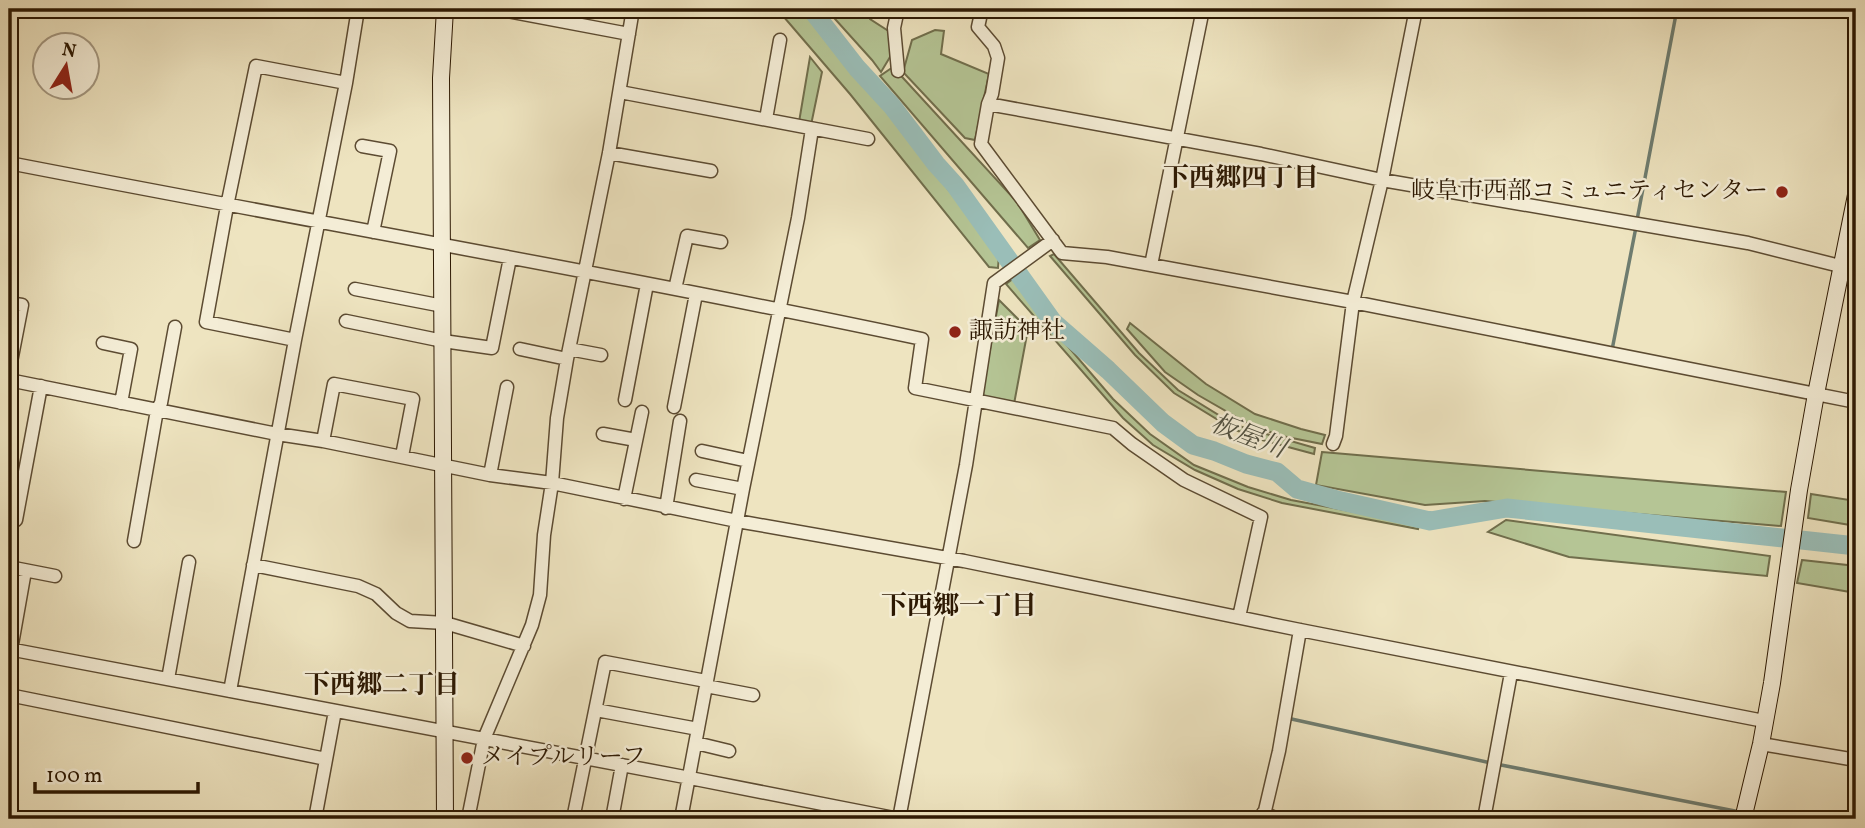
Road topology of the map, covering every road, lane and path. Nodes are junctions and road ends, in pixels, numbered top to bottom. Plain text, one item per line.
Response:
1 (358, 9) edge
2 (445, 9) edge
3 (497, 9) edge
4 (633, 9) edge
5 (898, 9) edge
6 (982, 9) edge
7 (1203, 9) edge
8 (1416, 9) edge
9 (629, 34) junction
10 (780, 40) dead end
11 (898, 71) dead end
12 (346, 83) junction
13 (620, 92) junction
14 (988, 104) junction
15 (766, 119) junction
16 (812, 129) junction
17 (1176, 138) junction
18 (868, 139) dead end
19 (362, 146) dead end
20 (609, 153) junction
21 (9, 163) edge
22 (711, 171) dead end
23 (1381, 180) junction
24 (1856, 195) edge
25 (227, 206) junction
26 (318, 221) junction
27 (373, 232) junction
28 (721, 242) dead end
29 (1050, 243) junction
30 (442, 246) junction
31 (510, 258) junction
32 (1151, 265) junction
33 (1849, 268) edge
34 (585, 272) junction
35 (647, 284) junction
36 (355, 289) dead end
37 (676, 289) junction
38 (696, 295) junction
39 (1353, 302) junction
40 (9, 303) edge
41 (443, 306) junction
42 (778, 309) junction
43 (346, 321) dead end
44 (175, 327) dead end
45 (295, 340) junction
46 (443, 341) junction
47 (103, 343) dead end
48 (520, 349) dead end
49 (568, 354) junction
50 (601, 355) dead end
51 (9, 372) edge
52 (9, 380) edge
53 (41, 386) junction
54 (507, 387) dead end
55 (1816, 394) junction
56 (625, 400) dead end
57 (976, 401) junction
58 (121, 402) junction
59 (1856, 402) edge
60 (674, 407) dead end
61 (157, 410) junction
62 (642, 412) dead end
63 (680, 421) dead end
64 (277, 434) junction
65 (603, 434) dead end
66 (636, 440) junction
67 (323, 441) junction
68 (1333, 444) dead end
69 (702, 452) dead end
70 (402, 456) junction
71 (748, 461) junction
72 (444, 464) junction
73 (490, 475) junction
74 (696, 480) dead end
75 (552, 483) junction
76 (743, 489) junction
77 (624, 499) junction
78 (666, 508) junction
79 (16, 520) dead end
80 (737, 521) junction
81 (134, 541) dead end
82 (949, 560) junction
83 (189, 562) dead end
84 (253, 565) junction
85 (9, 567) edge
86 (25, 571) junction
87 (55, 576) dead end
88 (1239, 617) junction
89 (445, 623) junction
90 (1300, 631) junction
91 (524, 646) junction
92 (10, 650) edge
93 (1511, 673) junction
94 (168, 679) junction
95 (706, 683) junction
96 (230, 691) junction
97 (9, 695) edge
98 (753, 695) dead end
99 (596, 710) junction
100 (335, 711) junction
101 (1764, 721) junction
102 (698, 729) junction
103 (445, 733) junction
104 (484, 739) junction
105 (696, 743) junction
106 (1760, 744) junction
107 (729, 751) dead end
108 (586, 758) junction
109 (326, 759) junction
110 (1856, 760) edge
111 (622, 765) junction
112 (690, 778) junction
113 (1263, 816) edge
114 (468, 818) edge
115 (315, 819) edge
116 (445, 819) edge
117 (483, 819) edge
118 (573, 819) edge
119 (612, 819) edge
120 (681, 819) edge
121 (899, 819) edge
122 (1278, 819) edge
123 (1484, 819) edge
124 (1742, 819) edge

1 - 12 street
2 - 30 street
3 - 9 street
4 - 9 street
5 - 11 street
6 - 14 street
7 - 17 street
8 - 23 street
9 - 13 street
10 - 15 street
12 - 25 street
12 - 26 street
13 - 15 street
13 - 20 street
14 - 17 street
14 - 29 street
15 - 16 street
16 - 18 street
16 - 42 street
17 - 23 street
17 - 32 street
19 - 27 street
20 - 22 street
20 - 34 street
21 - 25 street
23 - 33 street
23 - 39 street
24 - 33 street
25 - 26 street
25 - 45 street
26 - 27 street
26 - 45 street
27 - 30 street
28 - 37 street
29 - 32 street
29 - 57 street
30 - 31 street
30 - 41 street
31 - 34 street
31 - 46 street
32 - 39 street
33 - 55 street
34 - 35 street
34 - 49 street
35 - 37 street
35 - 56 street
36 - 41 street
37 - 38 street
38 - 42 street
38 - 60 street
39 - 55 street
39 - 68 street
40 - 51 street
41 - 46 street
42 - 57 street
42 - 71 street
43 - 46 street
44 - 61 street
45 - 64 street
46 - 72 street
47 - 58 street
48 - 49 street
49 - 50 street
49 - 75 street
52 - 53 street
53 - 58 street
53 - 79 street
54 - 73 street
55 - 59 street
55 - 101 street
57 - 82 street
57 - 88 street
58 - 61 street
61 - 64 street
61 - 81 street
62 - 66 street
63 - 78 street
64 - 67 street
64 - 84 street
65 - 66 street
66 - 77 street
67 - 70 street
67 - 70 street
69 - 71 street
70 - 72 street
71 - 76 street
72 - 73 street
72 - 89 street
73 - 75 street
74 - 76 street
75 - 77 street
75 - 91 street
76 - 80 street
77 - 78 street
78 - 80 street
80 - 82 street
80 - 95 street
82 - 88 street
82 - 121 street
83 - 94 street
84 - 89 street
84 - 96 street
85 - 86 street
86 - 87 street
86 - 92 street
88 - 90 street
89 - 91 street
89 - 103 street
90 - 93 street
90 - 113 street
91 - 104 street
92 - 94 street
93 - 101 street
93 - 123 street
94 - 96 street
95 - 98 street
95 - 99 street
95 - 102 street
96 - 100 street
97 - 109 street
99 - 102 street
99 - 108 street
100 - 103 street
100 - 109 street
101 - 106 street
102 - 105 street
103 - 104 street
103 - 116 street
104 - 108 street
104 - 114 street
105 - 107 street
105 - 112 street
106 - 110 street
106 - 124 street
108 - 111 street
108 - 118 street
109 - 115 street
111 - 112 street
111 - 119 street
112 - 120 street
112 - 121 street
113 - 122 street
114 - 117 street

